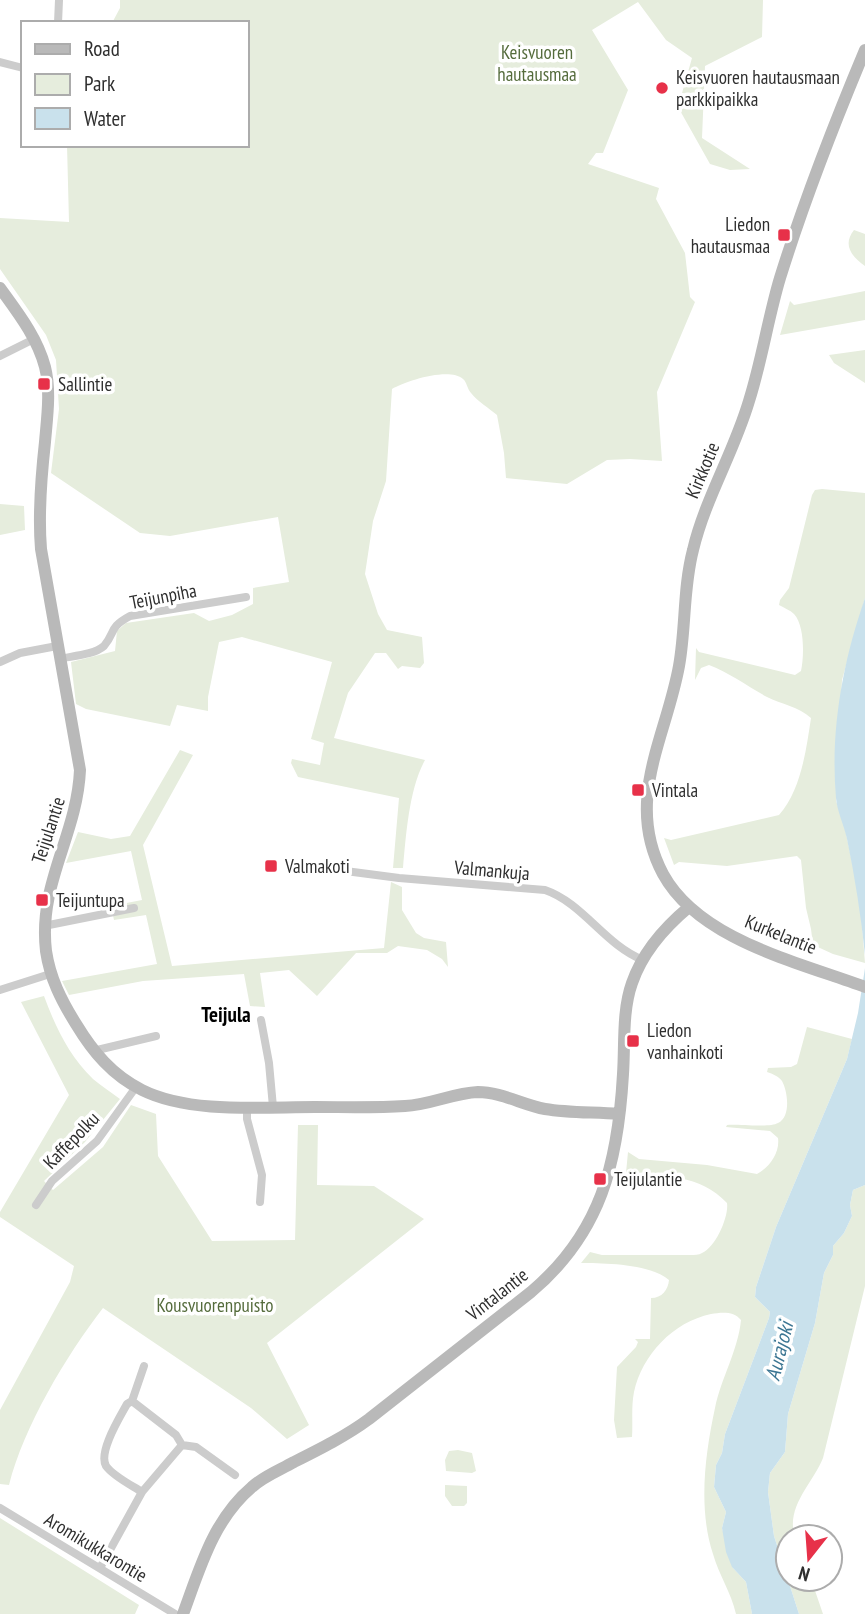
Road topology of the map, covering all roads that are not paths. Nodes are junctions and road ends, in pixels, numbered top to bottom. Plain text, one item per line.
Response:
1 (59, 0) edge
2 (58, 21) edge
3 (865, 50) edge
4 (0, 62) edge
5 (21, 67) edge
6 (0, 288) edge
7 (34, 339) junction
8 (0, 356) edge
9 (246, 597) dead end
10 (58, 652) junction
11 (0, 662) edge
12 (315, 867) dead end
13 (689, 907) junction
14 (134, 908) dead end
15 (44, 926) junction
16 (643, 960) junction
17 (50, 974) junction
18 (865, 987) edge
19 (0, 990) edge
20 (261, 1020) dead end
21 (156, 1036) dead end
22 (93, 1051) junction
23 (132, 1092) junction
24 (247, 1107) junction
25 (273, 1107) junction
26 (619, 1115) junction
27 (260, 1202) dead end
28 (36, 1205) dead end
29 (144, 1366) dead end
30 (132, 1401) junction
31 (182, 1445) junction
32 (235, 1475) dead end
33 (142, 1492) junction
34 (0, 1508) edge
35 (100, 1568) junction
36 (175, 1614) edge
37 (183, 1614) edge

1 - 2 street
3 - 13 street, Kirkkotie
4 - 5 street
6 - 7 street, Teijulantie
7 - 8 street
7 - 10 street, Teijulantie
9 - 10 street, Teijunpiha
10 - 11 street, Teijunpiha
10 - 15 street, Teijulantie
12 - 16 street, Valmankuja
13 - 16 street, Vintalantie
13 - 18 street, Kurkelantie
14 - 15 street
15 - 17 street, Teijulantie
16 - 26 street, Vintalantie
17 - 19 street
17 - 22 street, Teijulantie
20 - 25 street
21 - 22 street
22 - 23 street, Teijulantie
23 - 24 street, Teijulantie
23 - 28 street, Kaffepolku
24 - 25 street, Teijulantie
24 - 27 street
25 - 26 street, Teijulantie
26 - 37 street, Vintalantie
29 - 30 street
30 - 31 street
30 - 33 street
31 - 32 street
31 - 33 street
33 - 35 street
34 - 35 street, Aromikukkarontie
35 - 36 street, Aromikukkarontie

